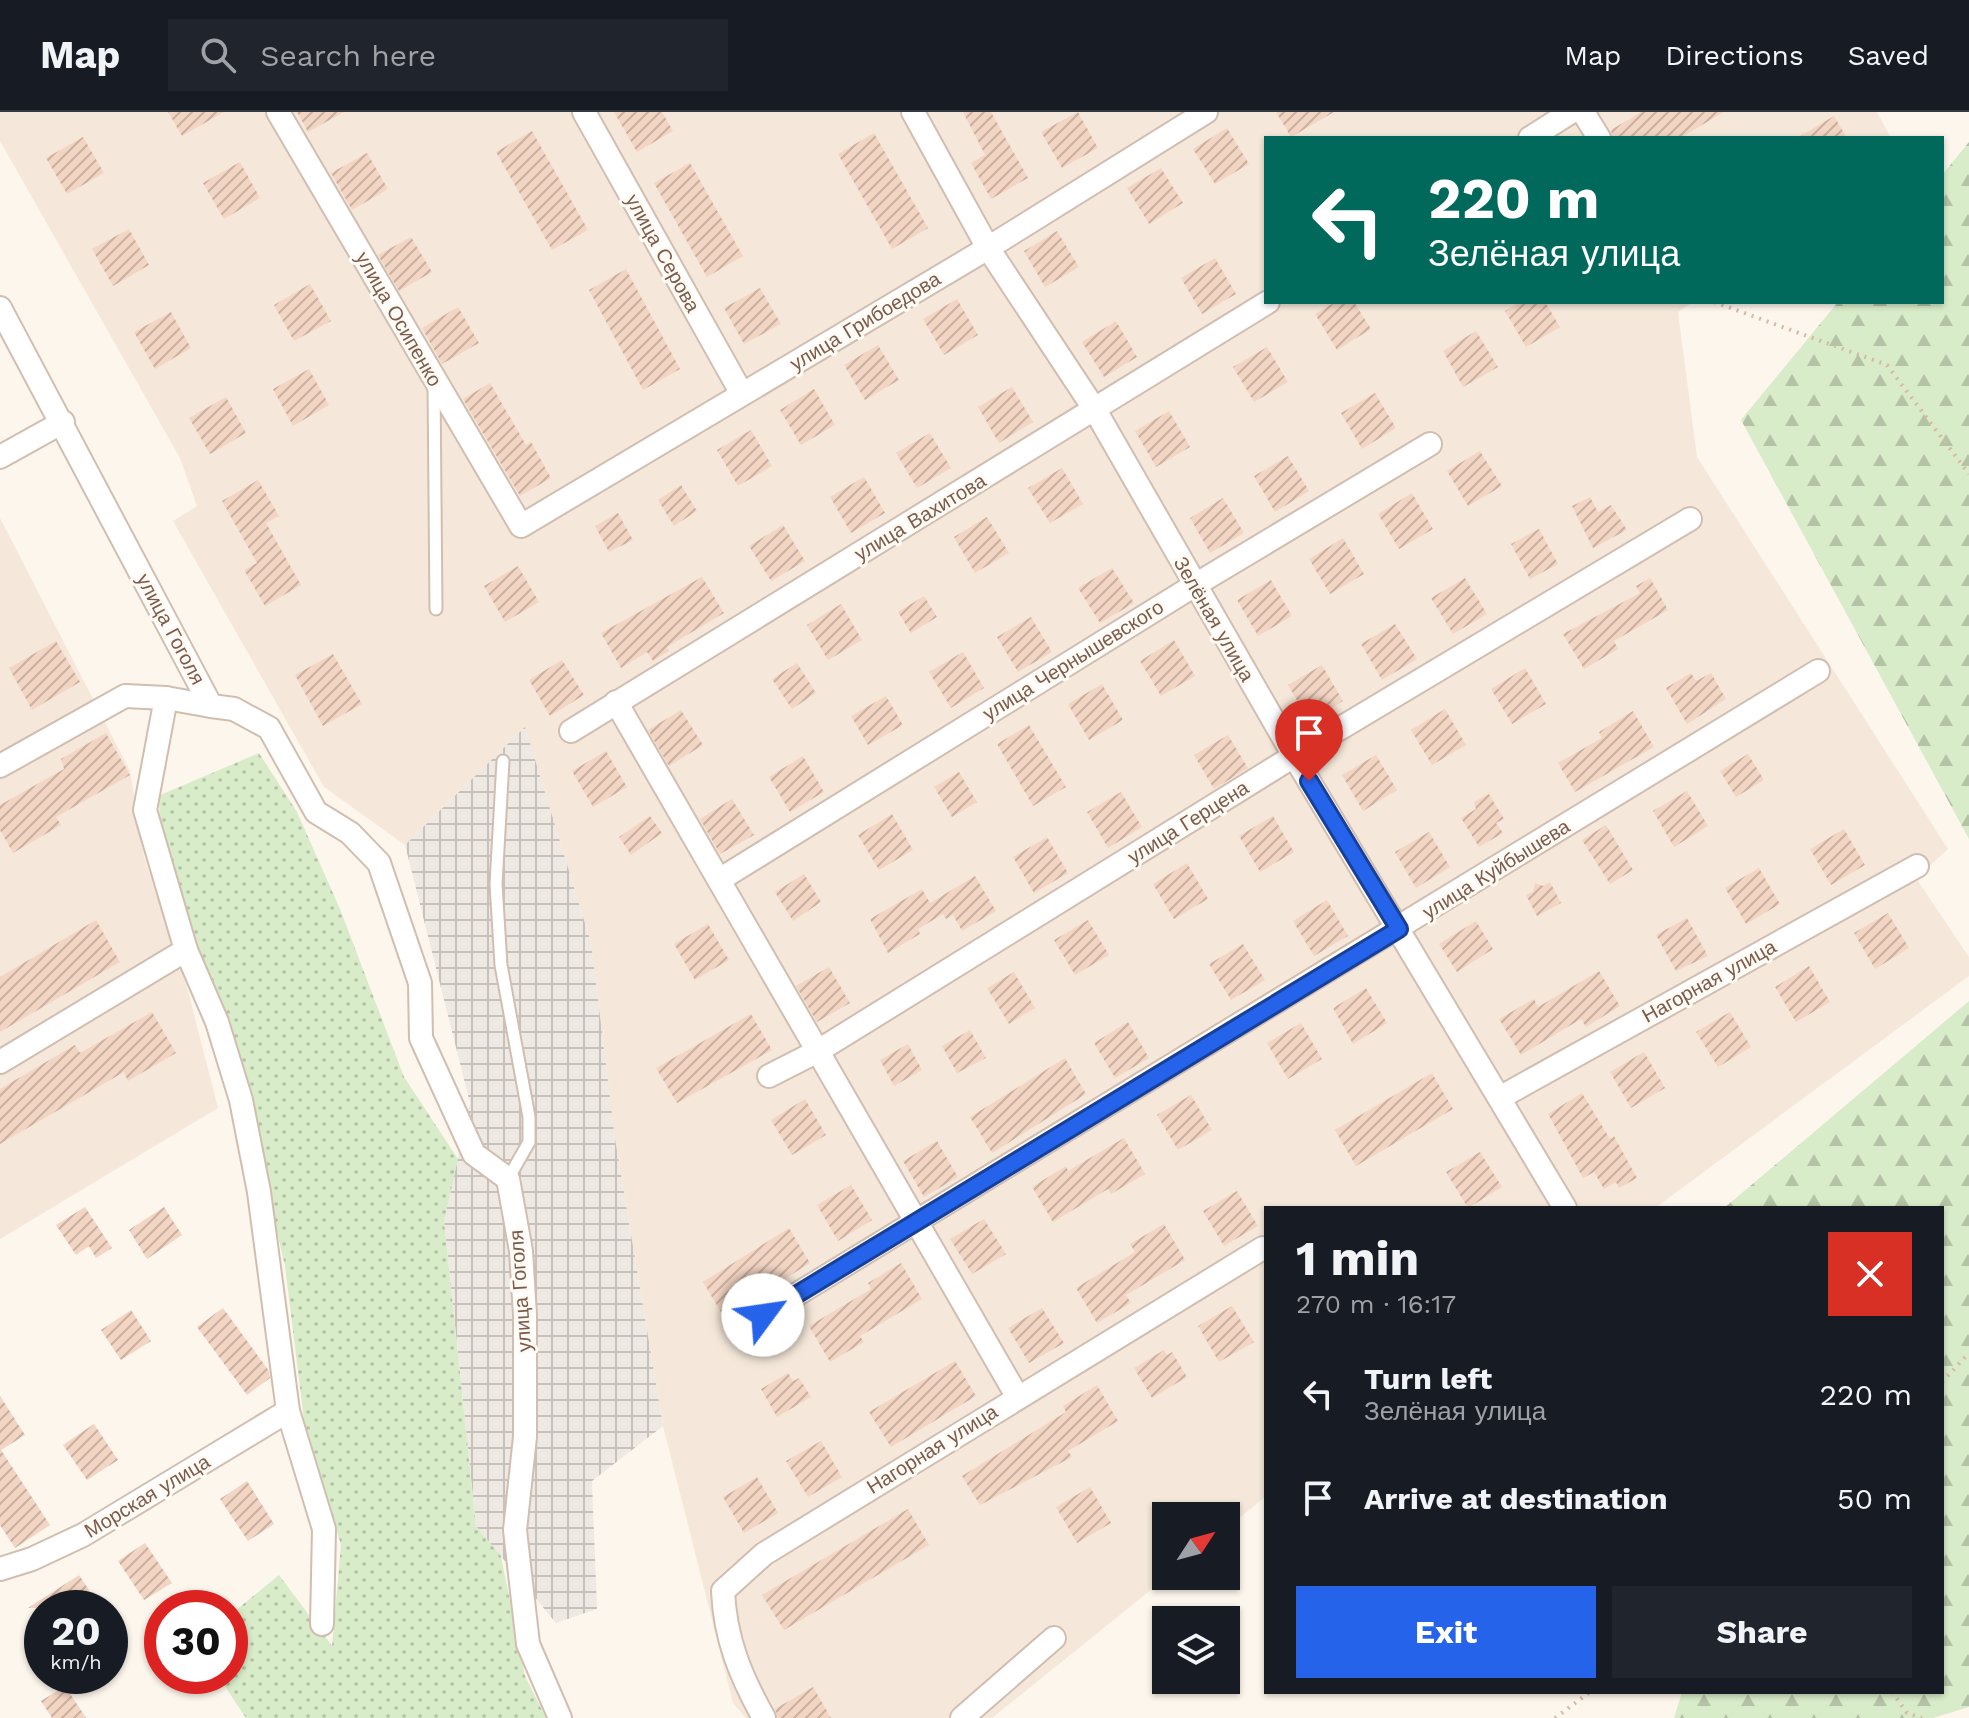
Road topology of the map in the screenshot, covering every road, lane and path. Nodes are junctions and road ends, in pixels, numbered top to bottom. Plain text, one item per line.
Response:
1 (278, 112) edge
2 (584, 112) edge
3 (913, 112) edge
4 (1206, 112) edge
5 (1571, 112) edge
6 (1583, 112) edge
7 (1533, 136) edge
8 (1598, 136) edge
9 (988, 248) junction
10 (1265, 304) edge
11 (1719, 304) edge
12 (0, 308) edge
13 (434, 381) junction
14 (742, 394) junction
15 (1095, 410) junction
16 (63, 422) junction
17 (1430, 444) dead end
18 (0, 457) edge
19 (1969, 474) edge
20 (1690, 519) dead end
21 (521, 526) joint
22 (1195, 585) junction
23 (436, 609) dead end
24 (1818, 671) dead end
25 (166, 698) junction
26 (616, 702) junction
27 (211, 706) junction
28 (571, 731) dead end
29 (1294, 756) junction
30 (503, 761) dead end
31 (0, 766) edge
32 (1917, 866) dead end
33 (719, 880) junction
34 (1399, 929) junction
35 (186, 950) junction
36 (818, 1051) junction
37 (0, 1062) edge
38 (769, 1076) dead end
39 (1501, 1097) junction
40 (508, 1179) junction
41 (1564, 1206) edge
42 (918, 1224) junction
43 (1263, 1248) dead end
44 (763, 1315) dead end
45 (1969, 1353) edge
46 (1944, 1380) edge
47 (1017, 1396) junction
48 (288, 1411) junction
49 (0, 1569) edge
50 (322, 1624) dead end
51 (1054, 1638) dead end
52 (1587, 1694) edge
53 (1893, 1694) edge
54 (560, 1718) edge
55 (764, 1718) edge
56 (962, 1718) edge
57 (1555, 1718) edge
58 (1922, 1718) edge

1 - 13 street, улица Осипенко
2 - 14 street, улица Серова
3 - 9 street, Зелёная улица
4 - 9 street, улица Грибоедова
5 - 7 street
6 - 8 street
9 - 14 street, улица Грибоедова
9 - 15 street, Зелёная улица
10 - 15 street, улица Вахитова
11 - 19 path
12 - 16 street, улица Гоголя
13 - 21 street, улица Осипенко
13 - 23 lane
14 - 21 street, улица Грибоедова
15 - 22 street, Зелёная улица
15 - 26 street, улица Вахитова
16 - 18 street
16 - 27 street, улица Гоголя
17 - 22 street, улица Чернышевского
20 - 29 street, улица Герцена
22 - 29 street, Зелёная улица
22 - 33 street, улица Чернышевского
24 - 34 street, улица Куйбышева
25 - 27 street
25 - 31 street
25 - 35 street
26 - 28 street, улица Вахитова
26 - 33 street
27 - 40 street, улица Гоголя
29 - 34 street, Зелёная улица
29 - 36 street, улица Герцена
30 - 40 lane
32 - 39 street, Нагорная улица
33 - 36 street
34 - 39 street, Зелёная улица
34 - 42 street, улица Куйбышева
35 - 37 street
35 - 48 street
36 - 38 street, улица Герцена
36 - 42 street
39 - 41 street, Зелёная улица
40 - 54 street, улица Гоголя
42 - 44 street, улица Куйбышева
42 - 47 street
43 - 47 street, Нагорная улица
45 - 46 path
47 - 55 street, Нагорная улица
48 - 49 street, Морская улица
48 - 50 street
51 - 56 street
52 - 57 path
53 - 58 path

